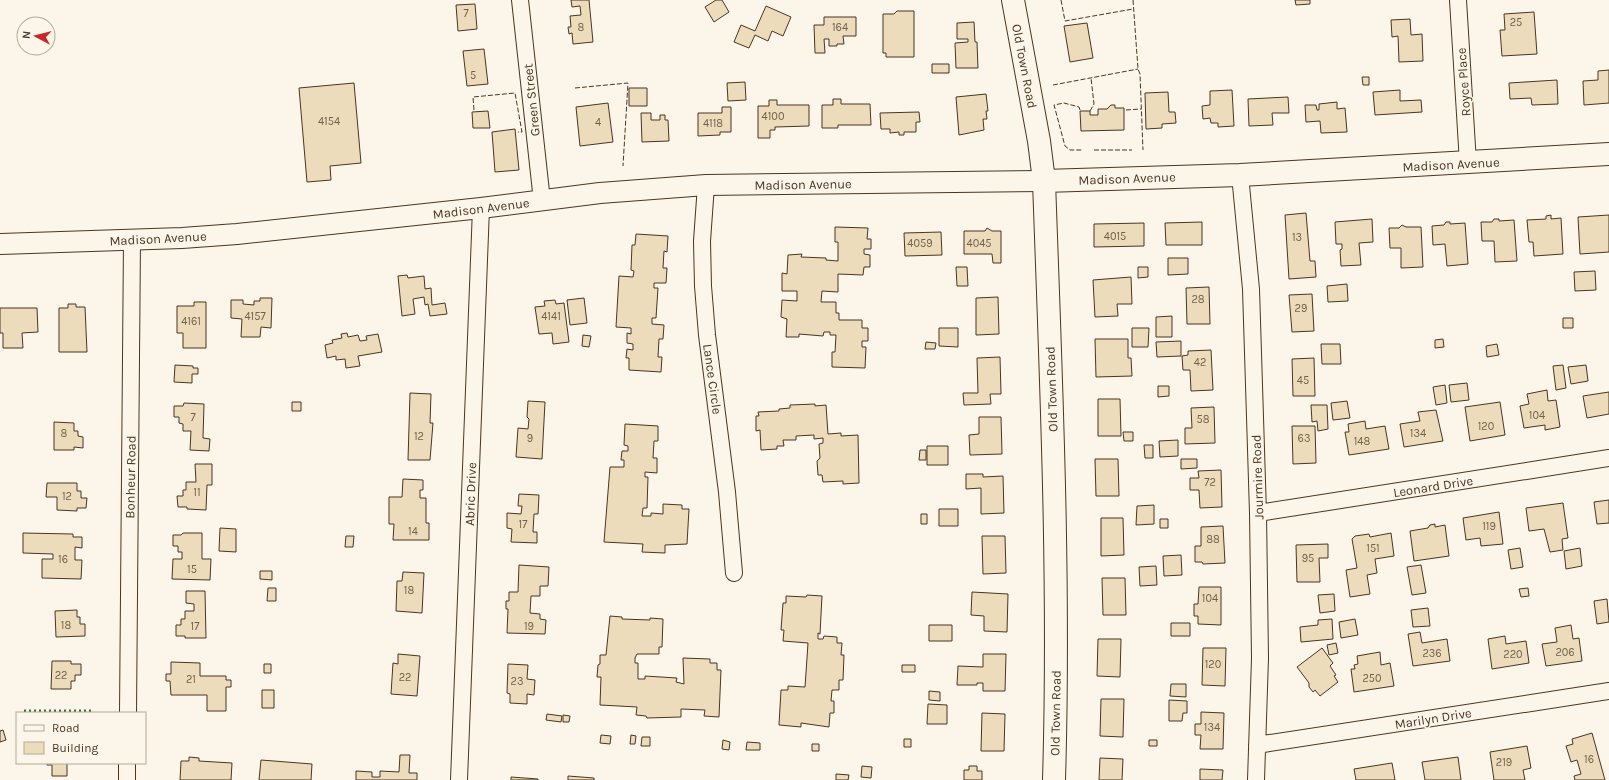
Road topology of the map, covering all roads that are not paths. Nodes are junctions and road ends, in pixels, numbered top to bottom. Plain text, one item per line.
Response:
1 (520, 0) edge
2 (1012, 0) edge
3 (1458, 0) edge
4 (1609, 154) edge
5 (1468, 163) junction
6 (1240, 175) junction
7 (1044, 181) junction
8 (706, 185) junction
9 (542, 201) junction
10 (481, 208) junction
11 (132, 240) junction
12 (0, 244) edge
13 (1609, 458) edge
14 (1258, 513) junction
15 (734, 573) dead end
16 (1609, 691) edge
17 (128, 712) edge
18 (1257, 745) junction
19 (127, 764) edge
20 (127, 780) edge
21 (459, 780) edge
22 (1054, 780) edge
23 (1256, 780) edge

1 - 9 street, Green Street
2 - 7 main road, Old Town Road
3 - 5 street, Royce Place
4 - 5 main road, Madison Avenue
5 - 6 main road, Madison Avenue
6 - 7 main road, Madison Avenue
6 - 14 street, Jourmire Road
7 - 8 street, Madison Avenue
7 - 22 main road, Old Town Road
8 - 9 street, Madison Avenue
8 - 15 street, Lance Circle
9 - 10 street, Madison Avenue
10 - 11 street, Madison Avenue
10 - 21 street, Abric Drive
11 - 12 street, Madison Avenue
11 - 17 street, Bonheur Road
13 - 14 street, Leonard Drive
14 - 18 street, Jourmire Road
16 - 18 street, Marilyn Drive
18 - 23 street, Jourmire Road
19 - 20 street

